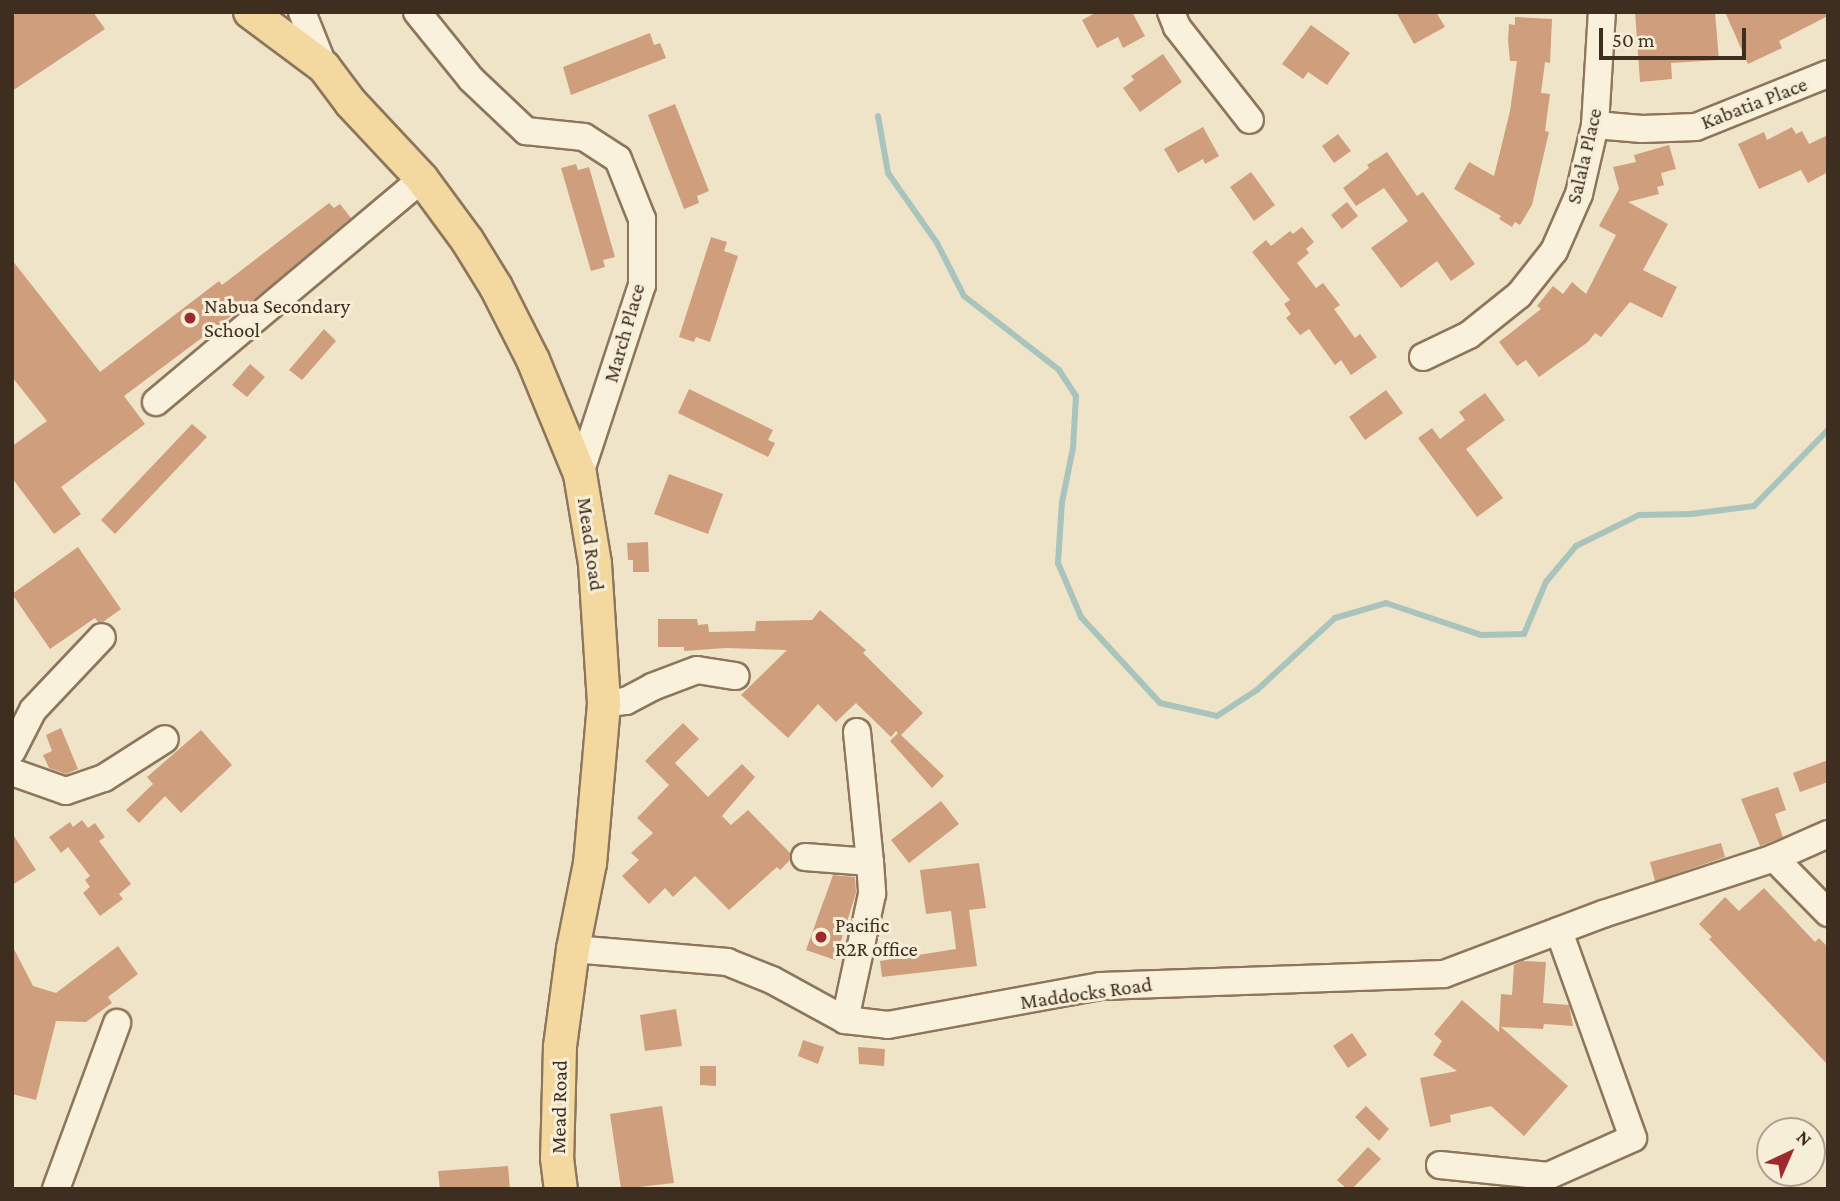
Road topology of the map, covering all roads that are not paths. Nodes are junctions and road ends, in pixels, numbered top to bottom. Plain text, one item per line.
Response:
1 (250, 12) edge
2 (302, 12) edge
3 (416, 12) edge
4 (1171, 12) edge
5 (1602, 12) edge
6 (324, 67) junction
7 (1828, 74) edge
8 (1250, 120) dead end
9 (1595, 125) junction
10 (422, 179) junction
11 (1423, 357) dead end
12 (156, 402) dead end
13 (580, 474) junction
14 (102, 638) dead end
15 (736, 676) dead end
16 (604, 704) junction
17 (857, 732) dead end
18 (165, 739) dead end
19 (12, 751) edge
20 (12, 772) edge
21 (1828, 834) edge
22 (805, 857) dead end
23 (1774, 858) junction
24 (870, 862) junction
25 (1828, 912) edge
26 (1559, 931) junction
27 (573, 949) junction
28 (845, 1020) junction
29 (117, 1023) dead end
30 (1440, 1166) dead end
31 (56, 1189) edge
32 (561, 1189) edge

1 - 6 main road, Mead Road
2 - 6 street
3 - 13 street, March Place
4 - 8 street
5 - 9 street, Salala Place
6 - 10 main road, Mead Road
7 - 9 street, Kabatia Place
9 - 11 street, Salala Place
10 - 12 street
10 - 13 main road, Mead Road
13 - 16 main road, Mead Road
14 - 19 street
15 - 16 street
16 - 27 main road, Mead Road
17 - 24 street
18 - 20 street
21 - 23 street, Maddocks Road
22 - 24 street
23 - 25 street
23 - 26 street, Maddocks Road
24 - 28 street
26 - 28 street, Maddocks Road
26 - 30 street
27 - 28 street, Maddocks Road
27 - 32 main road, Mead Road
29 - 31 street

